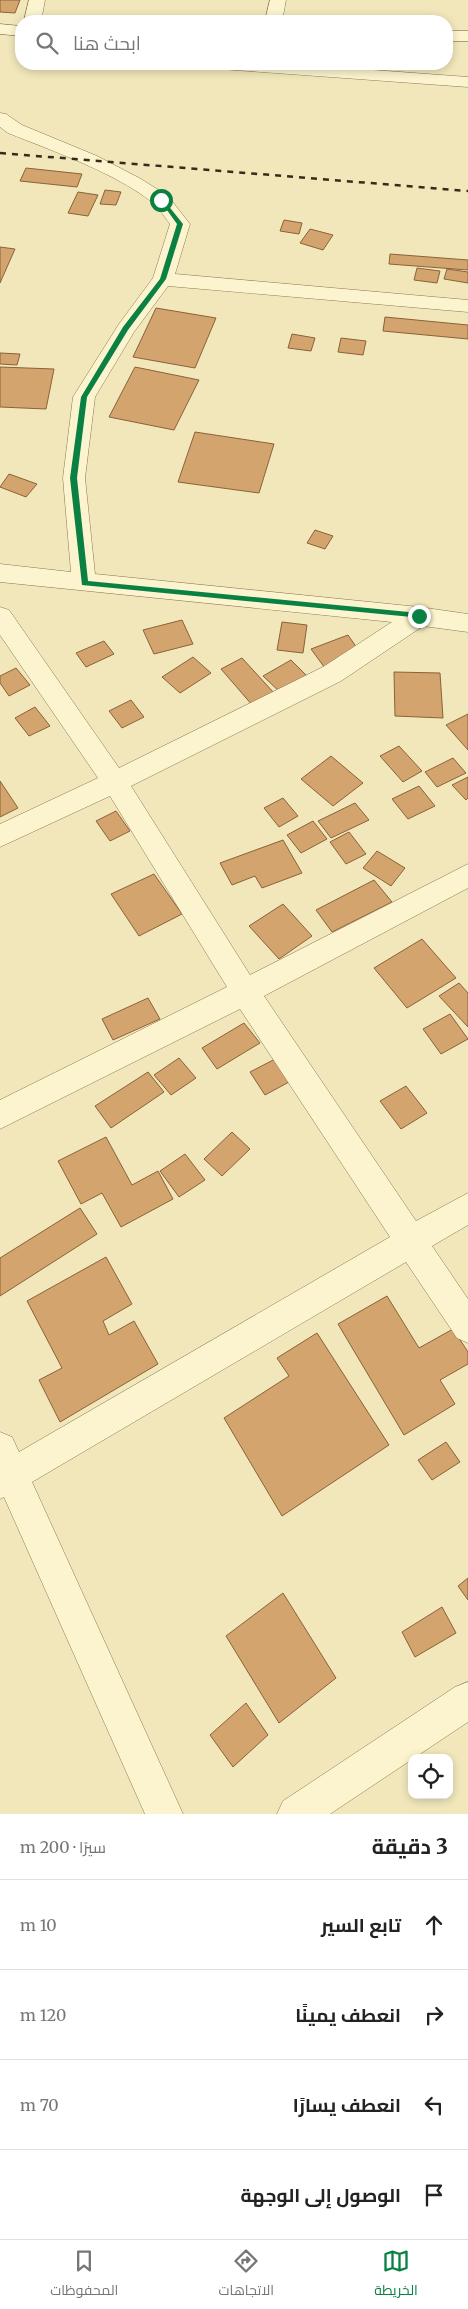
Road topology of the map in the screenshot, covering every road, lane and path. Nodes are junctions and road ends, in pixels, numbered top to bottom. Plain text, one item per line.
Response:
1 (37, 0) edge
2 (278, 0) edge
3 (34, 15) edge
4 (275, 15) edge
5 (0, 29) edge
6 (15, 30) edge
7 (453, 36) edge
8 (468, 36) edge
9 (0, 45) edge
10 (15, 46) edge
11 (303, 70) edge
12 (468, 82) edge
13 (0, 118) edge
14 (163, 279) junction
15 (468, 306) edge
16 (0, 573) edge
17 (84, 583) junction
18 (0, 616) edge
19 (419, 616) junction
20 (468, 623) edge
21 (115, 782) junction
22 (0, 836) edge
23 (468, 875) edge
24 (245, 992) junction
25 (0, 1115) edge
26 (468, 1208) edge
27 (410, 1240) junction
28 (468, 1327) edge
29 (4, 1469) edge
30 (468, 1700) edge
31 (164, 1814) edge
32 (296, 1814) edge

1 - 3 street
2 - 4 street
5 - 6 street
7 - 8 street
9 - 10 street
11 - 12 street
13 - 14 street
14 - 15 street
14 - 17 street
16 - 17 street
17 - 19 street
18 - 21 street
19 - 20 street
19 - 21 street
21 - 22 street
21 - 24 street
23 - 24 street
24 - 25 street
24 - 27 street
26 - 27 street
27 - 28 street
27 - 29 street
29 - 31 street
30 - 32 street

